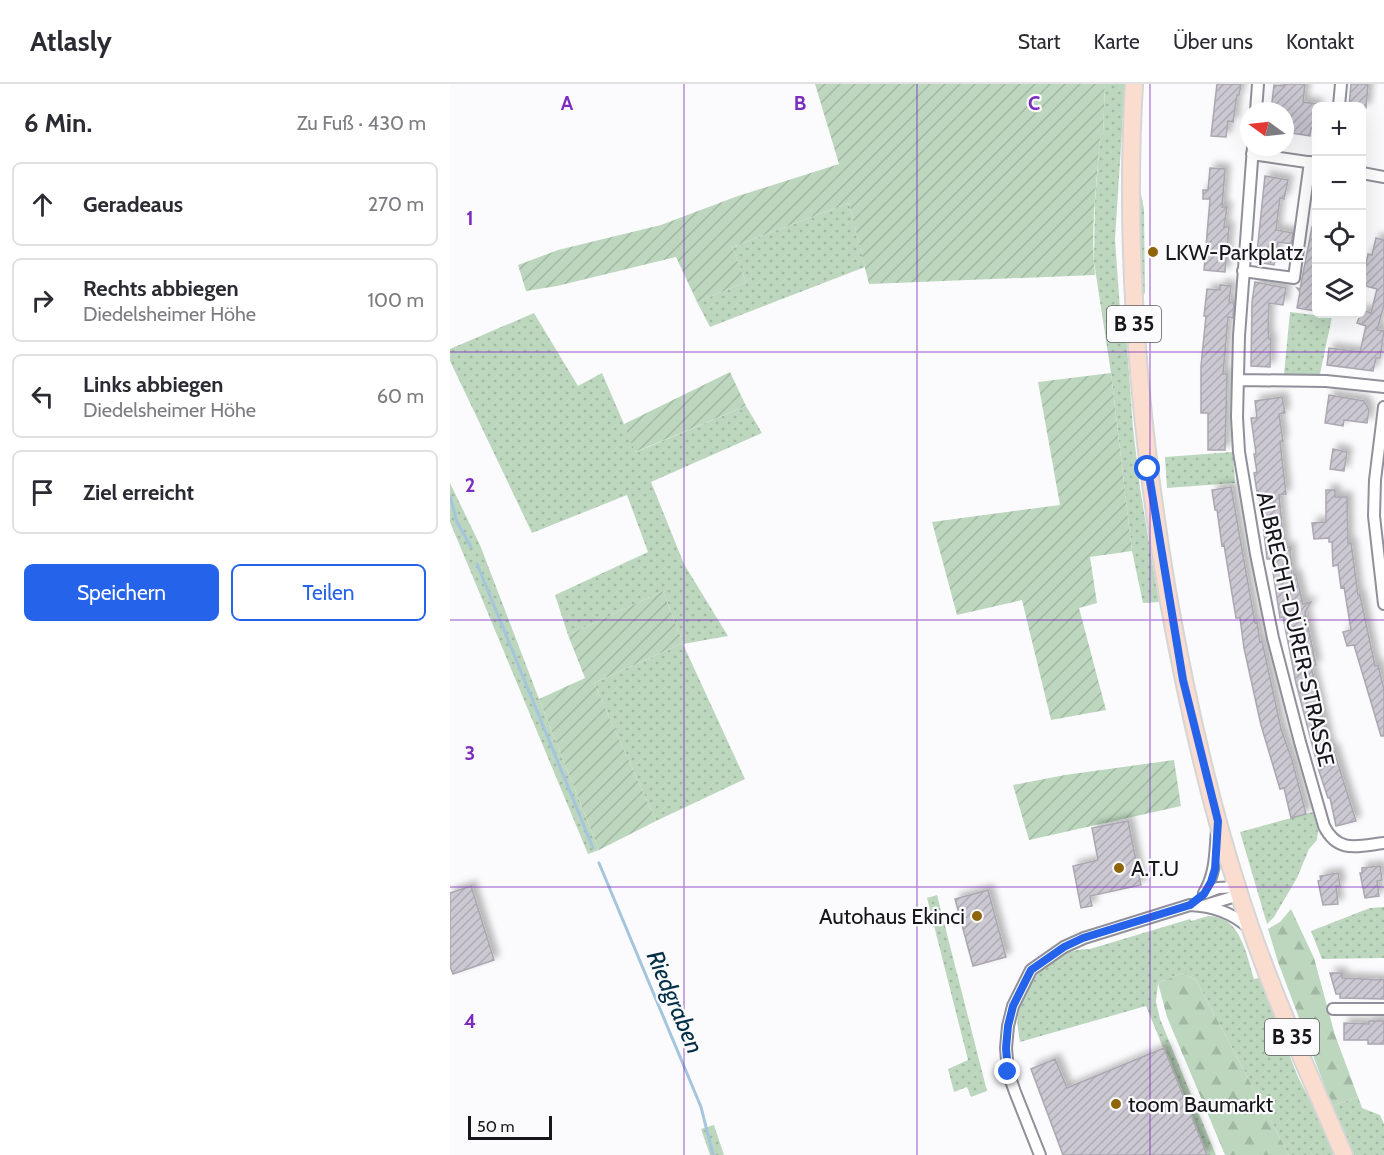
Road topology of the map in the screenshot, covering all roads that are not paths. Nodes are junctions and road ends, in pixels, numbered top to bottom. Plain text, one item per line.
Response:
1 (1134, 84) edge
2 (1258, 84) edge
3 (1341, 84) edge
4 (1257, 102) edge
5 (1339, 102) edge
6 (1252, 156) edge
7 (1280, 156) edge
8 (1312, 163) edge
9 (1312, 169) edge
10 (1366, 174) edge
11 (1384, 177) edge
12 (1242, 271) junction
13 (1238, 380) junction
14 (1384, 387) edge
15 (1384, 407) edge
16 (1384, 604) edge
17 (1218, 821) junction
18 (1384, 843) edge
19 (1238, 891) junction
20 (1204, 894) junction
21 (1190, 905) junction
22 (1203, 906) junction
23 (1250, 928) junction
24 (1384, 1008) edge
25 (1333, 1009) dead end
26 (1040, 1155) edge
27 (1344, 1155) edge

1 - 17 main road, B 35
2 - 4 street
3 - 5 street
6 - 12 street, ALBRECHT-DÜRER-STRASSE
7 - 8 street
9 - 12 street
10 - 11 street
12 - 13 street, ALBRECHT-DÜRER-STRASSE
13 - 14 street
13 - 18 street, ALBRECHT-DÜRER-STRASSE
15 - 16 street
17 - 19 main road, B 35
17 - 20 street
19 - 20 street
19 - 22 street
19 - 23 main road, B 35
20 - 21 street
21 - 22 street
21 - 26 street
22 - 23 street
23 - 27 main road, B 35
24 - 25 street

